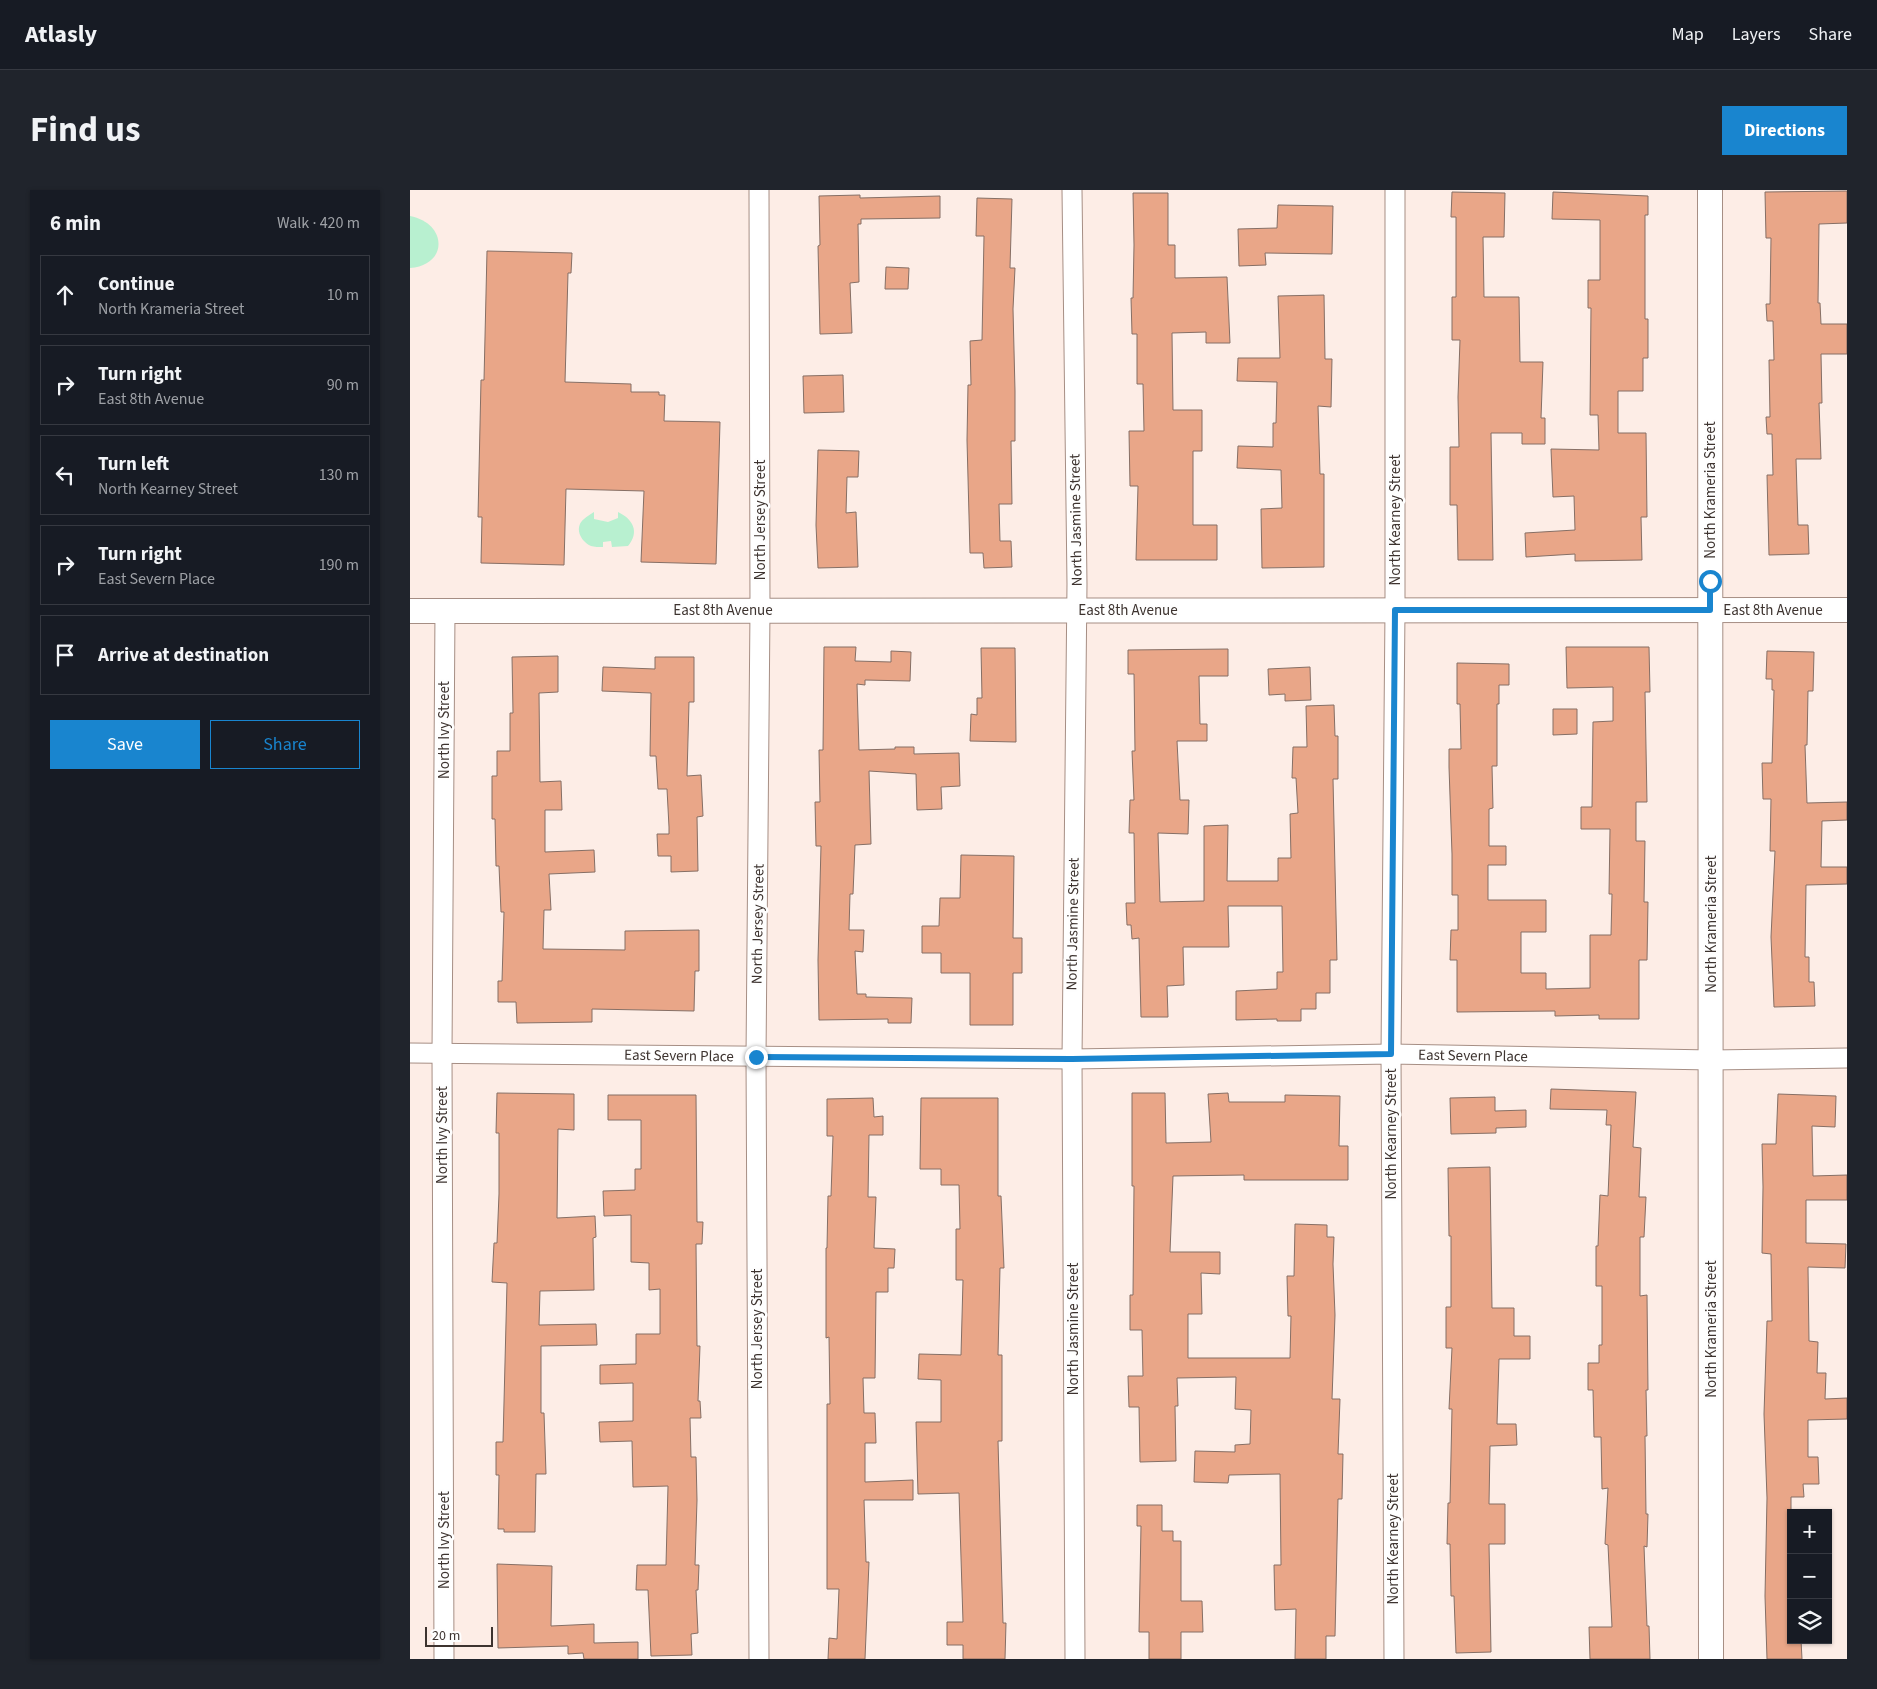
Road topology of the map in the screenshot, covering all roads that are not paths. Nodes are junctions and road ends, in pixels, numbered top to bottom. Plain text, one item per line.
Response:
1 (759, 190) edge
2 (1072, 190) edge
3 (1395, 190) edge
4 (1710, 190) edge
5 (1077, 609) junction
6 (760, 610) junction
7 (1395, 610) junction
8 (1710, 610) junction
9 (1847, 610) edge
10 (410, 611) edge
11 (445, 611) junction
12 (410, 1053) edge
13 (442, 1053) junction
14 (1391, 1054) junction
15 (756, 1057) junction
16 (1847, 1058) edge
17 (1072, 1059) junction
18 (1711, 1060) junction
19 (444, 1659) edge
20 (759, 1659) edge
21 (1075, 1659) edge
22 (1394, 1659) edge
23 (1711, 1659) edge

1 - 6 street, North Jersey Street
2 - 5 street, North Jasmine Street
3 - 7 street, North Kearney Street
4 - 8 street, North Krameria Street
5 - 6 street, East 8th Avenue
5 - 7 street, East 8th Avenue
5 - 17 street, North Jasmine Street
6 - 11 street, East 8th Avenue
6 - 15 street, North Jersey Street
7 - 8 street, East 8th Avenue
7 - 14 street, North Kearney Street
8 - 9 street, East 8th Avenue
8 - 18 street, North Krameria Street
10 - 11 street, East 8th Avenue
11 - 13 street, North Ivy Street
12 - 13 street, East Severn Place
13 - 15 street, East Severn Place
13 - 19 street, North Ivy Street
14 - 17 street, East Severn Place
14 - 18 street, East Severn Place
14 - 22 street, North Kearney Street
15 - 17 street, East Severn Place
15 - 20 street, North Jersey Street
16 - 18 street, East Severn Place
17 - 21 street, North Jasmine Street
18 - 23 street, North Krameria Street

